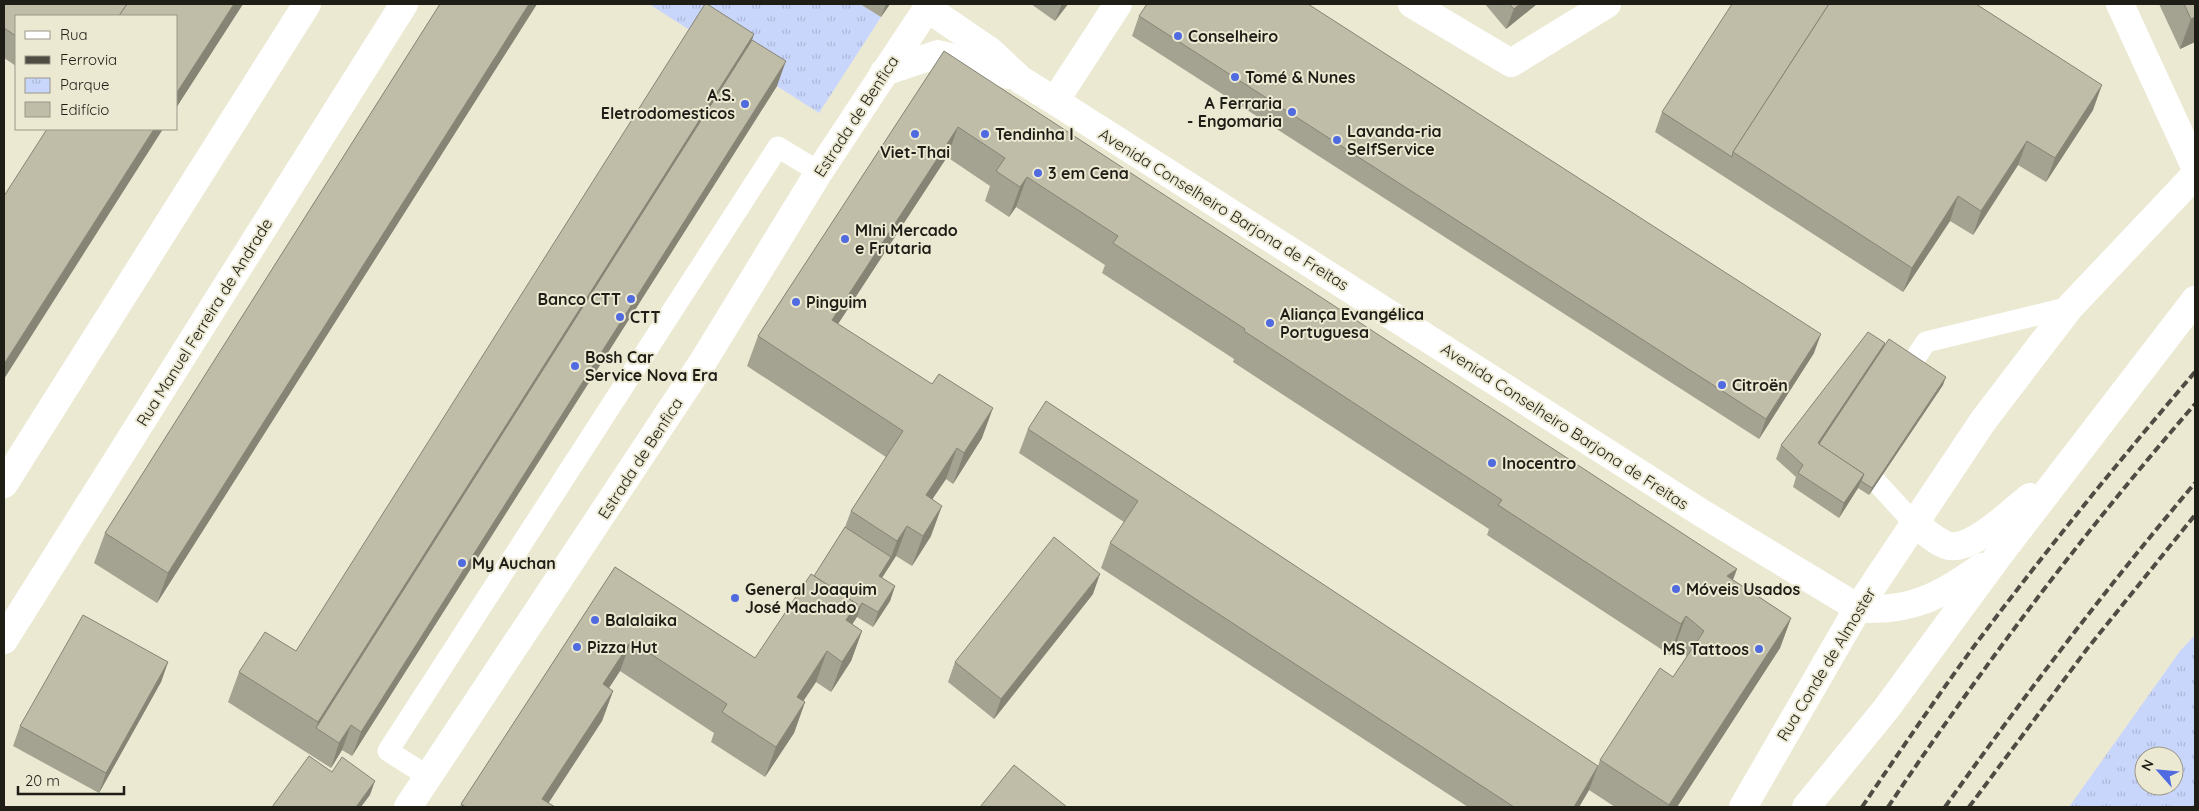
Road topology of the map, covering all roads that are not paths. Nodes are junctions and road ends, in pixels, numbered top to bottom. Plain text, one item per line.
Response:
1 (307, 4) edge
2 (404, 4) edge
3 (1118, 4) edge
4 (1412, 4) edge
5 (1607, 4) edge
6 (2120, 4) edge
7 (929, 6) edge
8 (884, 72) junction
9 (1021, 80) junction
10 (1055, 102) junction
11 (2195, 167) edge
12 (819, 172) junction
13 (2195, 175) edge
14 (2195, 300) edge
15 (2070, 308) junction
16 (1892, 394) edge
17 (1862, 440) edge
18 (2059, 475) junction
19 (4, 484) edge
20 (1914, 523) junction
21 (1999, 555) junction
22 (1858, 608) junction
23 (4, 640) edge
24 (429, 777) junction
25 (408, 807) edge
26 (1743, 807) edge
27 (1806, 807) edge

1 - 19 street
2 - 23 street, Rua Manuel Ferreira de Andrade
3 - 10 street
4 - 5 street
6 - 11 street
7 - 8 street, Estrada de Benfica
7 - 9 street, Avenida Conselheiro Barjona de Freitas
8 - 9 street, Avenida Conselheiro Barjona de Freitas
8 - 12 street, Estrada de Benfica
9 - 10 street, Avenida Conselheiro Barjona de Freitas
10 - 22 street, Avenida Conselheiro Barjona de Freitas
12 - 24 street, Estrada de Benfica
12 - 24 lane
13 - 15 street, Rua Conde de Almoster
14 - 18 street
15 - 16 lane
15 - 20 street, Rua Conde de Almoster
17 - 20 lane
18 - 20 street
18 - 21 street
20 - 22 street, Rua Conde de Almoster
21 - 22 street
21 - 27 street
22 - 26 street, Rua Conde de Almoster
24 - 25 street, Estrada de Benfica

